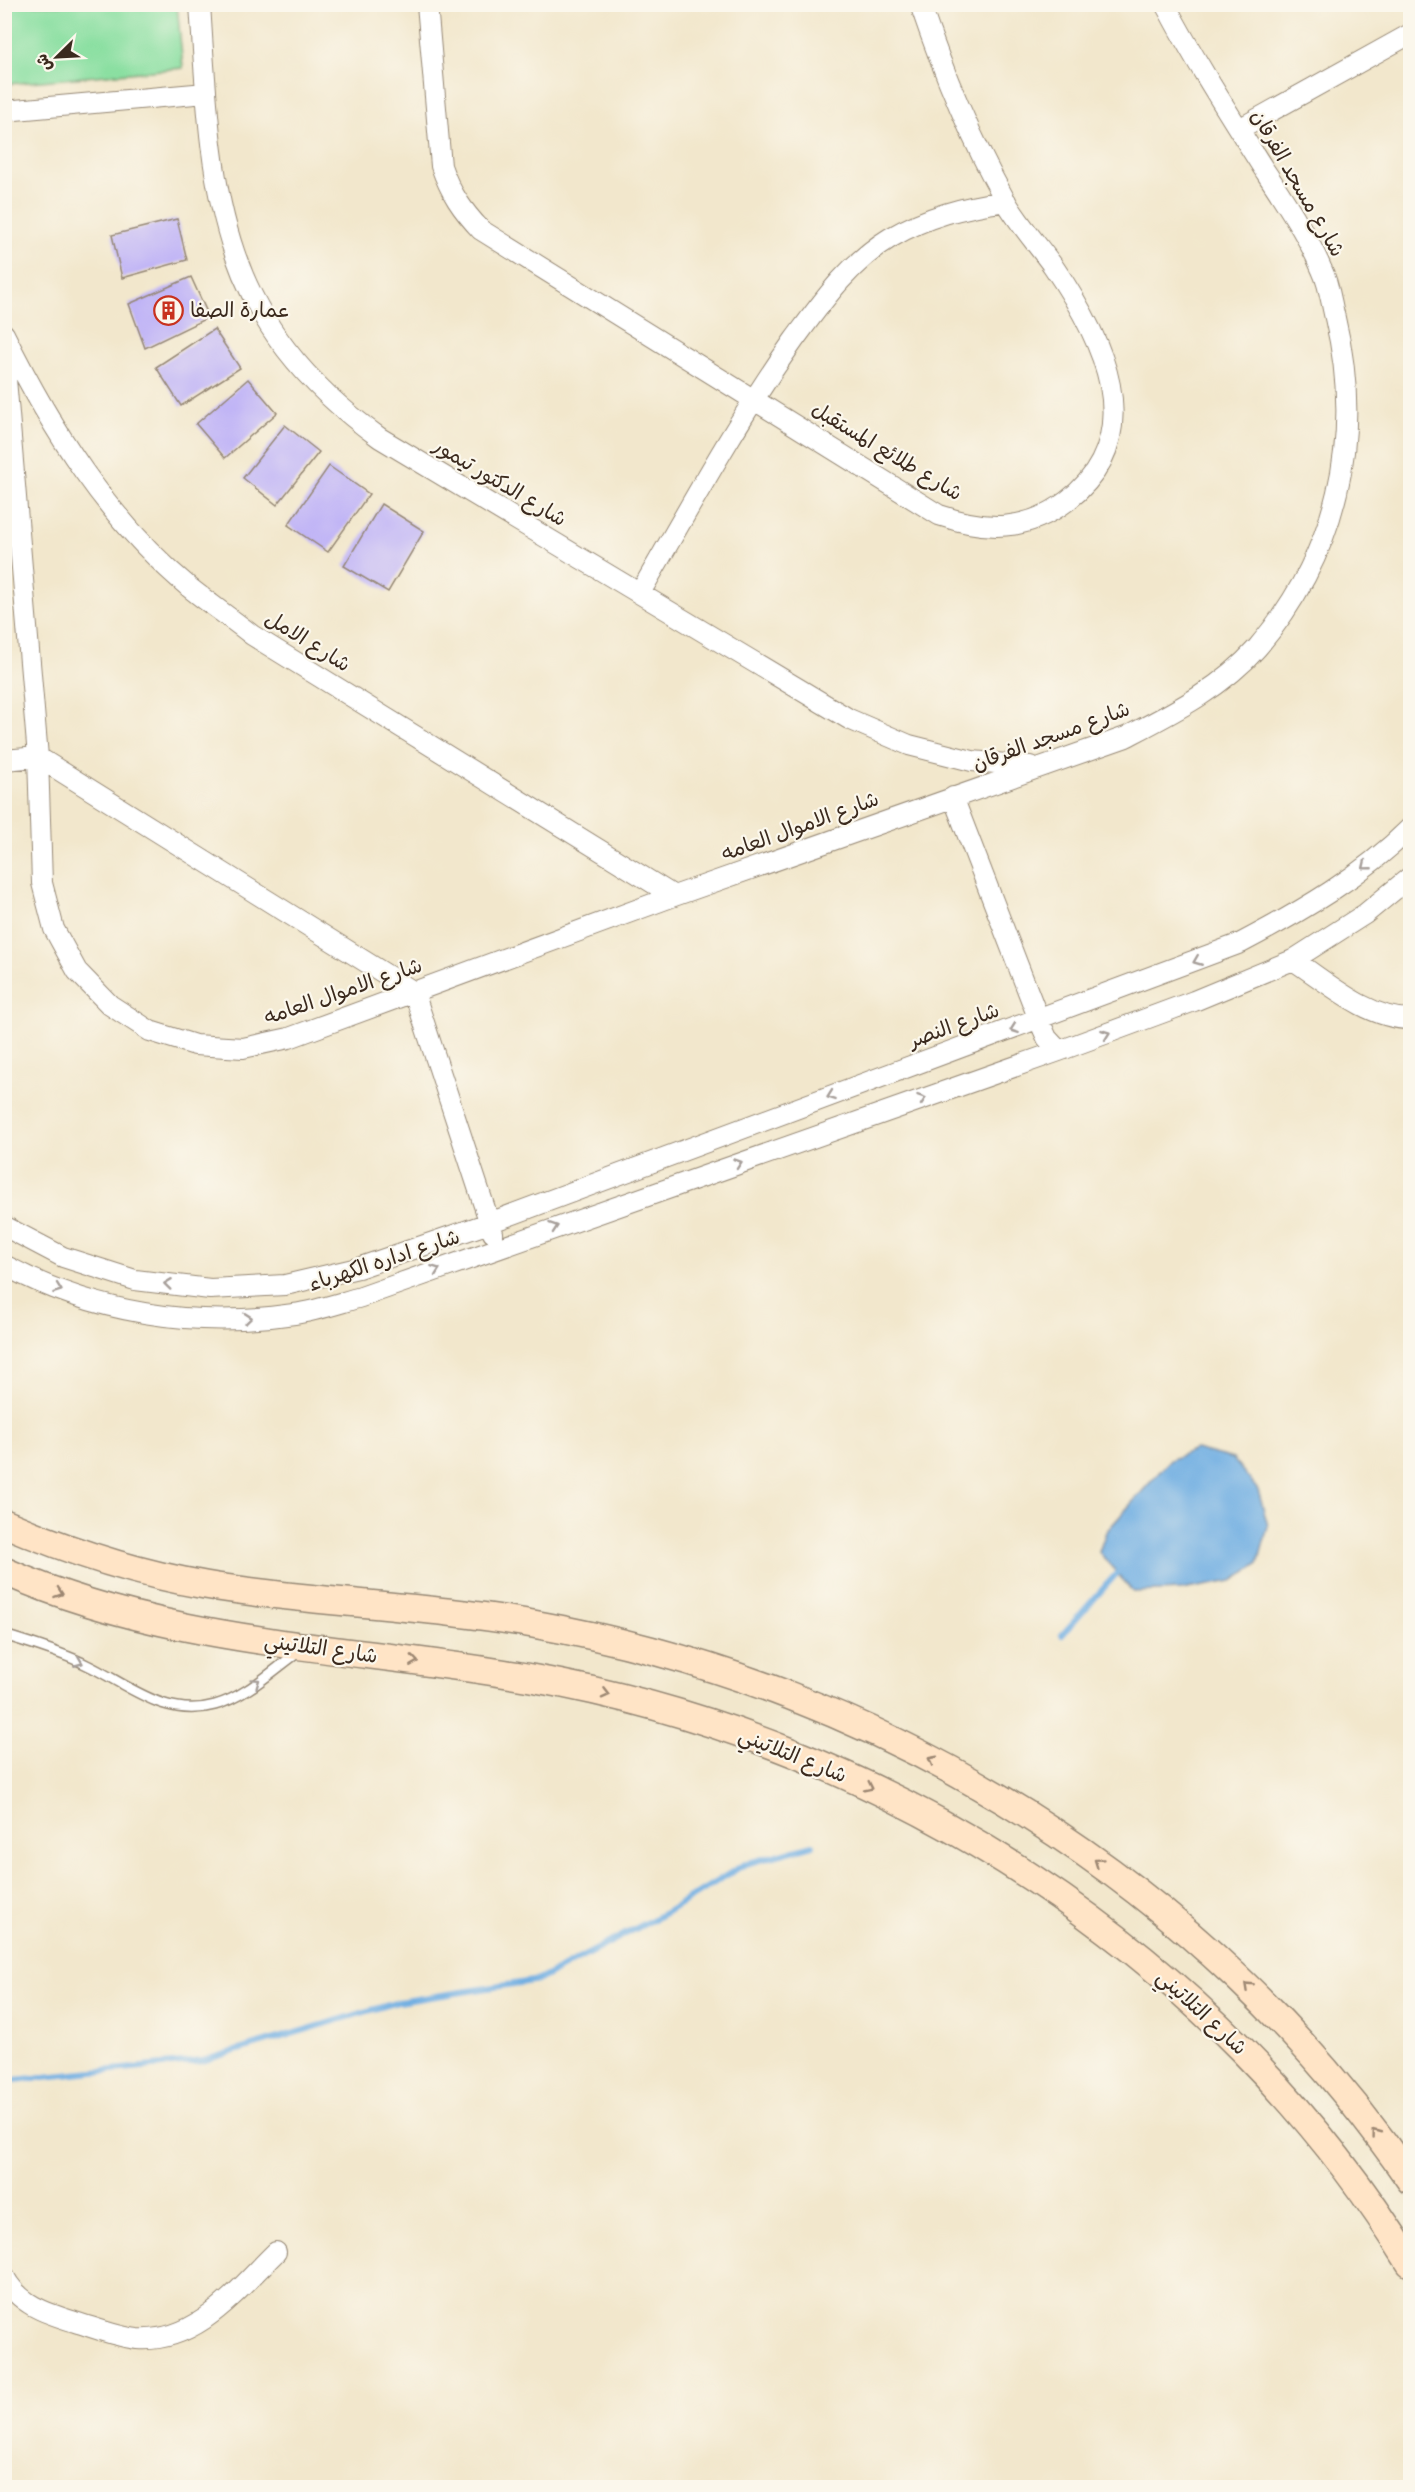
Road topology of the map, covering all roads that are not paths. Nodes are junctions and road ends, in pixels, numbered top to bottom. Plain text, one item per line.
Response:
1 (200, 4) edge
2 (427, 4) edge
3 (920, 4) edge
4 (1165, 4) edge
5 (1410, 34) edge
6 (206, 93) junction
7 (4, 111) edge
8 (1239, 129) junction
9 (1006, 201) junction
10 (4, 334) edge
11 (4, 355) edge
12 (753, 398) junction
13 (640, 593) junction
14 (38, 758) junction
15 (4, 760) edge
16 (1037, 766) junction
17 (953, 797) junction
18 (1410, 828) edge
19 (1410, 878) edge
20 (674, 896) junction
21 (1293, 960) junction
22 (414, 992) junction
23 (1410, 1019) edge
24 (1039, 1020) junction
25 (1059, 1051) junction
26 (489, 1223) junction
27 (4, 1226) edge
28 (499, 1247) junction
29 (4, 1265) edge
30 (4, 1523) edge
31 (4, 1571) edge
32 (4, 1635) edge
33 (307, 1646) junction
34 (1410, 2180) edge
35 (276, 2252) dead end
36 (1410, 2263) edge
37 (4, 2276) edge

1 - 6 street, شارع الدكتور تيمور
2 - 12 street, شارع طلائع المستقبل
3 - 9 street, شارع طلائع المستقبل
4 - 8 street, شارع مسجد الفرقان
5 - 8 street
6 - 7 street
6 - 13 street, شارع الدكتور تيمور
8 - 16 street, شارع مسجد الفرقان
9 - 12 street
9 - 12 street, شارع طلائع المستقبل
10 - 20 street, شارع الامل
11 - 14 street, شارع الاموال العامه
12 - 13 street
13 - 16 street, شارع الدكتور تيمور
14 - 15 street
14 - 22 street
14 - 22 street, شارع الاموال العامه
16 - 17 street, شارع مسجد الفرقان
17 - 20 street, شارع الاموال العامه
17 - 24 street
18 -> 24 street, شارع النصر
19 - 21 street
20 - 22 street, شارع الاموال العامه
21 - 23 street
25 -> 21 street
22 - 26 street
24 - 25 street
24 -> 26 street, شارع النصر
28 -> 25 street
26 -> 27 street, شارع اداره الكهرباء
26 - 28 street
29 -> 28 street, شارع اداره الكهرباء
34 -> 30 main road
31 -> 33 main road, شارع التلاتيني
32 -> 33 lane
33 -> 36 main road, شارع التلاتيني
35 - 37 street

